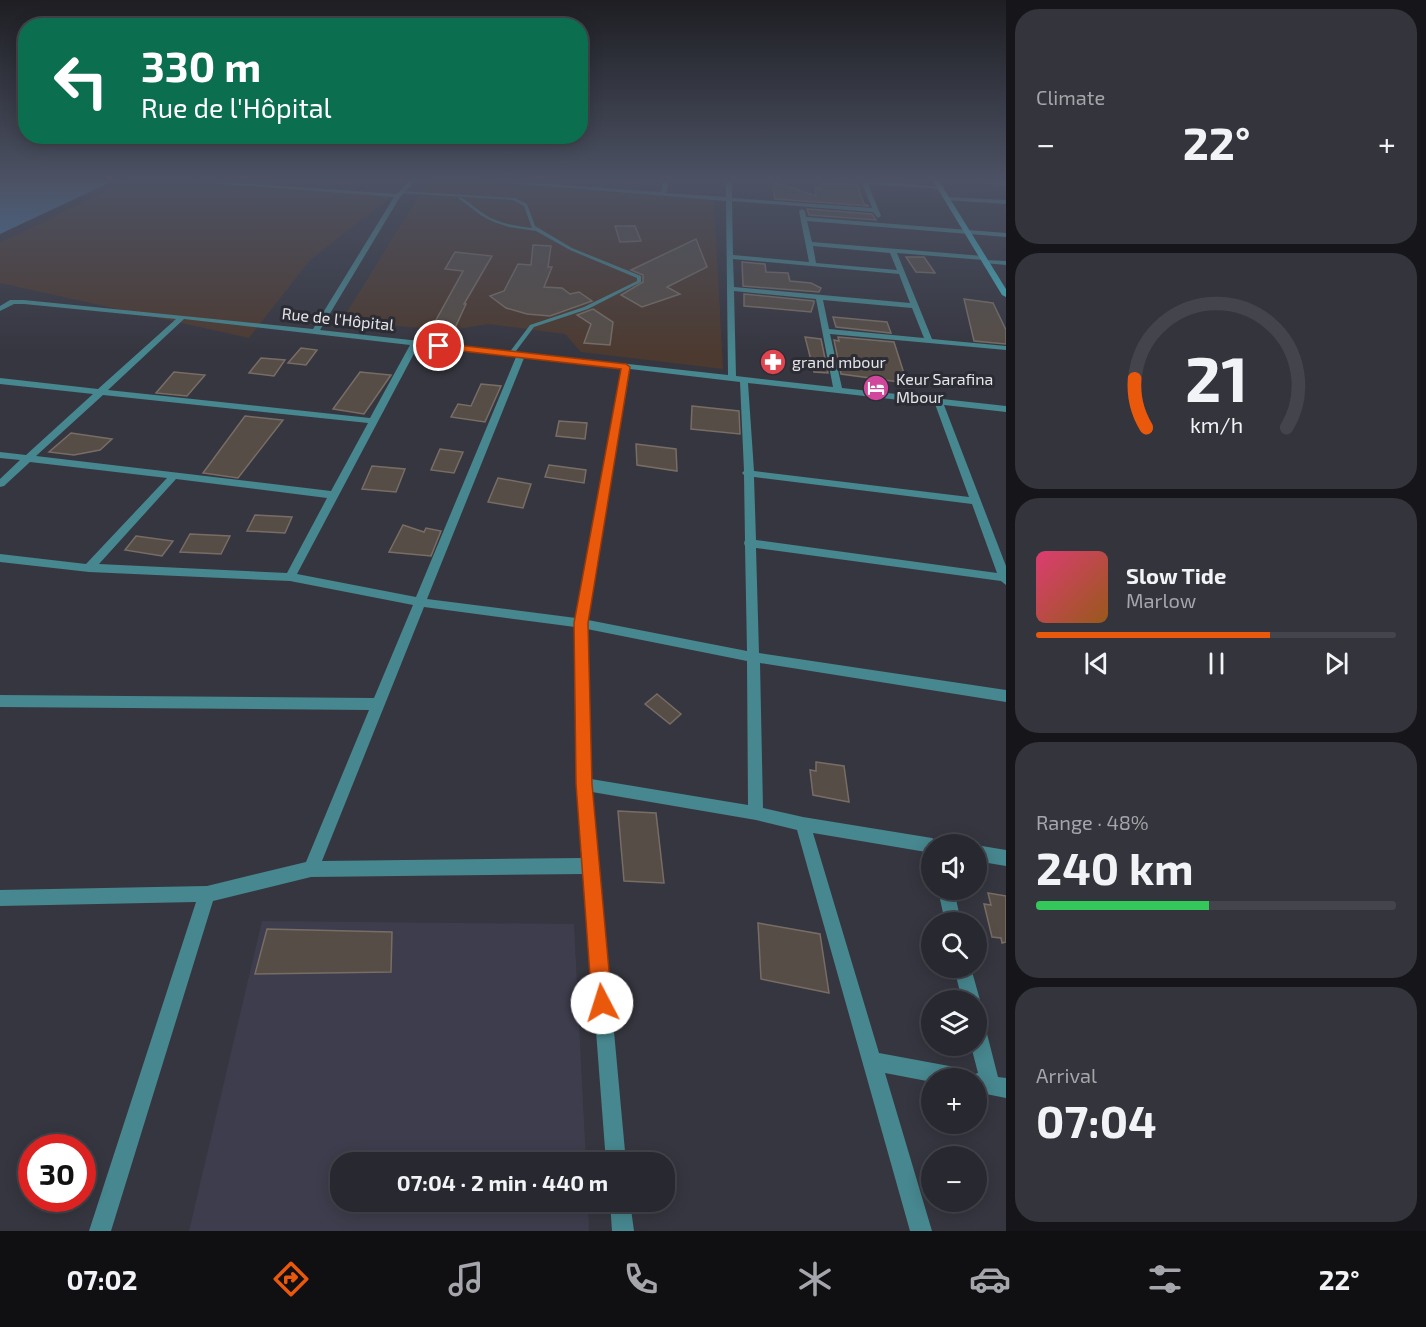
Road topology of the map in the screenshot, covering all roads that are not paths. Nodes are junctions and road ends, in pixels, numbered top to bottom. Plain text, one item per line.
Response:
1 (372, 238) edge
2 (554, 238) edge
3 (730, 238) edge
4 (807, 238) edge
5 (971, 238) edge
6 (808, 244) junction
7 (893, 251) junction
8 (730, 257) junction
9 (985, 260) junction
10 (1006, 263) edge
11 (813, 264) junction
12 (901, 272) junction
13 (730, 289) junction
14 (1006, 295) edge
15 (819, 298) junction
16 (0, 300) edge
17 (13, 302) junction
18 (915, 306) junction
19 (0, 309) edge
20 (182, 317) junction
21 (826, 331) junction
22 (315, 332) junction
23 (929, 341) junction
24 (416, 343) junction
25 (1006, 348) edge
26 (516, 354) junction
27 (626, 367) junction
28 (738, 379) junction
29 (0, 381) edge
30 (838, 391) junction
31 (100, 393) junction
32 (939, 402) junction
33 (1006, 410) edge
34 (372, 421) junction
35 (0, 455) edge
36 (28, 458) junction
37 (747, 473) junction
38 (174, 476) junction
39 (0, 484) edge
40 (333, 495) junction
41 (975, 501) junction
42 (749, 543) junction
43 (0, 558) edge
44 (89, 568) junction
45 (290, 577) junction
46 (1005, 580) edge
47 (420, 602) junction
48 (581, 623) junction
49 (753, 657) junction
50 (1006, 696) edge
51 (0, 701) edge
52 (379, 704) junction
53 (584, 784) junction
54 (756, 813) junction
55 (803, 824) junction
56 (921, 844) edge
57 (987, 855) edge
58 (1006, 858) edge
59 (590, 866) junction
60 (311, 869) junction
61 (207, 894) junction
62 (0, 898) edge
63 (984, 1056) edge
64 (872, 1061) junction
65 (921, 1070) edge
66 (991, 1085) edge
67 (615, 1152) edge
68 (621, 1212) edge
69 (100, 1231) edge
70 (623, 1231) edge
71 (921, 1231) edge

1 - 22 street
2 - 26 lane
3 - 8 street
4 - 6 street
5 - 9 main road
6 - 7 street
6 - 11 street
7 - 9 street
7 - 12 street
8 - 11 street
8 - 13 street
9 - 10 street
9 - 14 main road
11 - 12 street
12 - 18 street
13 - 15 street
13 - 28 street
15 - 18 street
15 - 21 street
16 - 17 street, Rue de l'Hôpital
17 - 19 street
17 - 20 street, Rue de l'Hôpital
18 - 23 street
20 - 22 street, Rue de l'Hôpital
20 - 31 street
21 - 23 street
21 - 30 street
22 - 24 street, Rue de l'Hôpital
23 - 25 street
24 - 26 street, Rue de l'Hôpital
24 - 34 street
26 - 27 street, Rue de l'Hôpital
26 - 47 street
27 - 28 street, Rue de l'Hôpital
27 - 48 street
28 - 30 street, Rue de l'Hôpital
28 - 37 street
29 - 31 street
30 - 32 street, Rue de l'Hôpital
31 - 34 street
31 - 36 street
32 - 33 street, Rue de l'Hôpital
32 - 41 street
34 - 40 street
35 - 36 street
36 - 38 street
36 - 39 street
37 - 41 street
37 - 42 street
38 - 40 street
38 - 44 street
40 - 45 street
41 - 46 street
42 - 46 street
42 - 49 street
43 - 44 street
44 - 45 street
45 - 47 street
47 - 48 street
47 - 52 street
48 - 49 street
48 - 53 street
49 - 50 street
49 - 54 street
51 - 52 street
52 - 60 street
53 - 54 street
53 - 59 street
54 - 55 street
55 - 56 street
55 - 64 street
57 - 58 street
59 - 60 street
59 - 67 street
60 - 61 street
61 - 62 street
61 - 69 street
63 - 66 street
64 - 65 street
64 - 71 street
68 - 70 street

